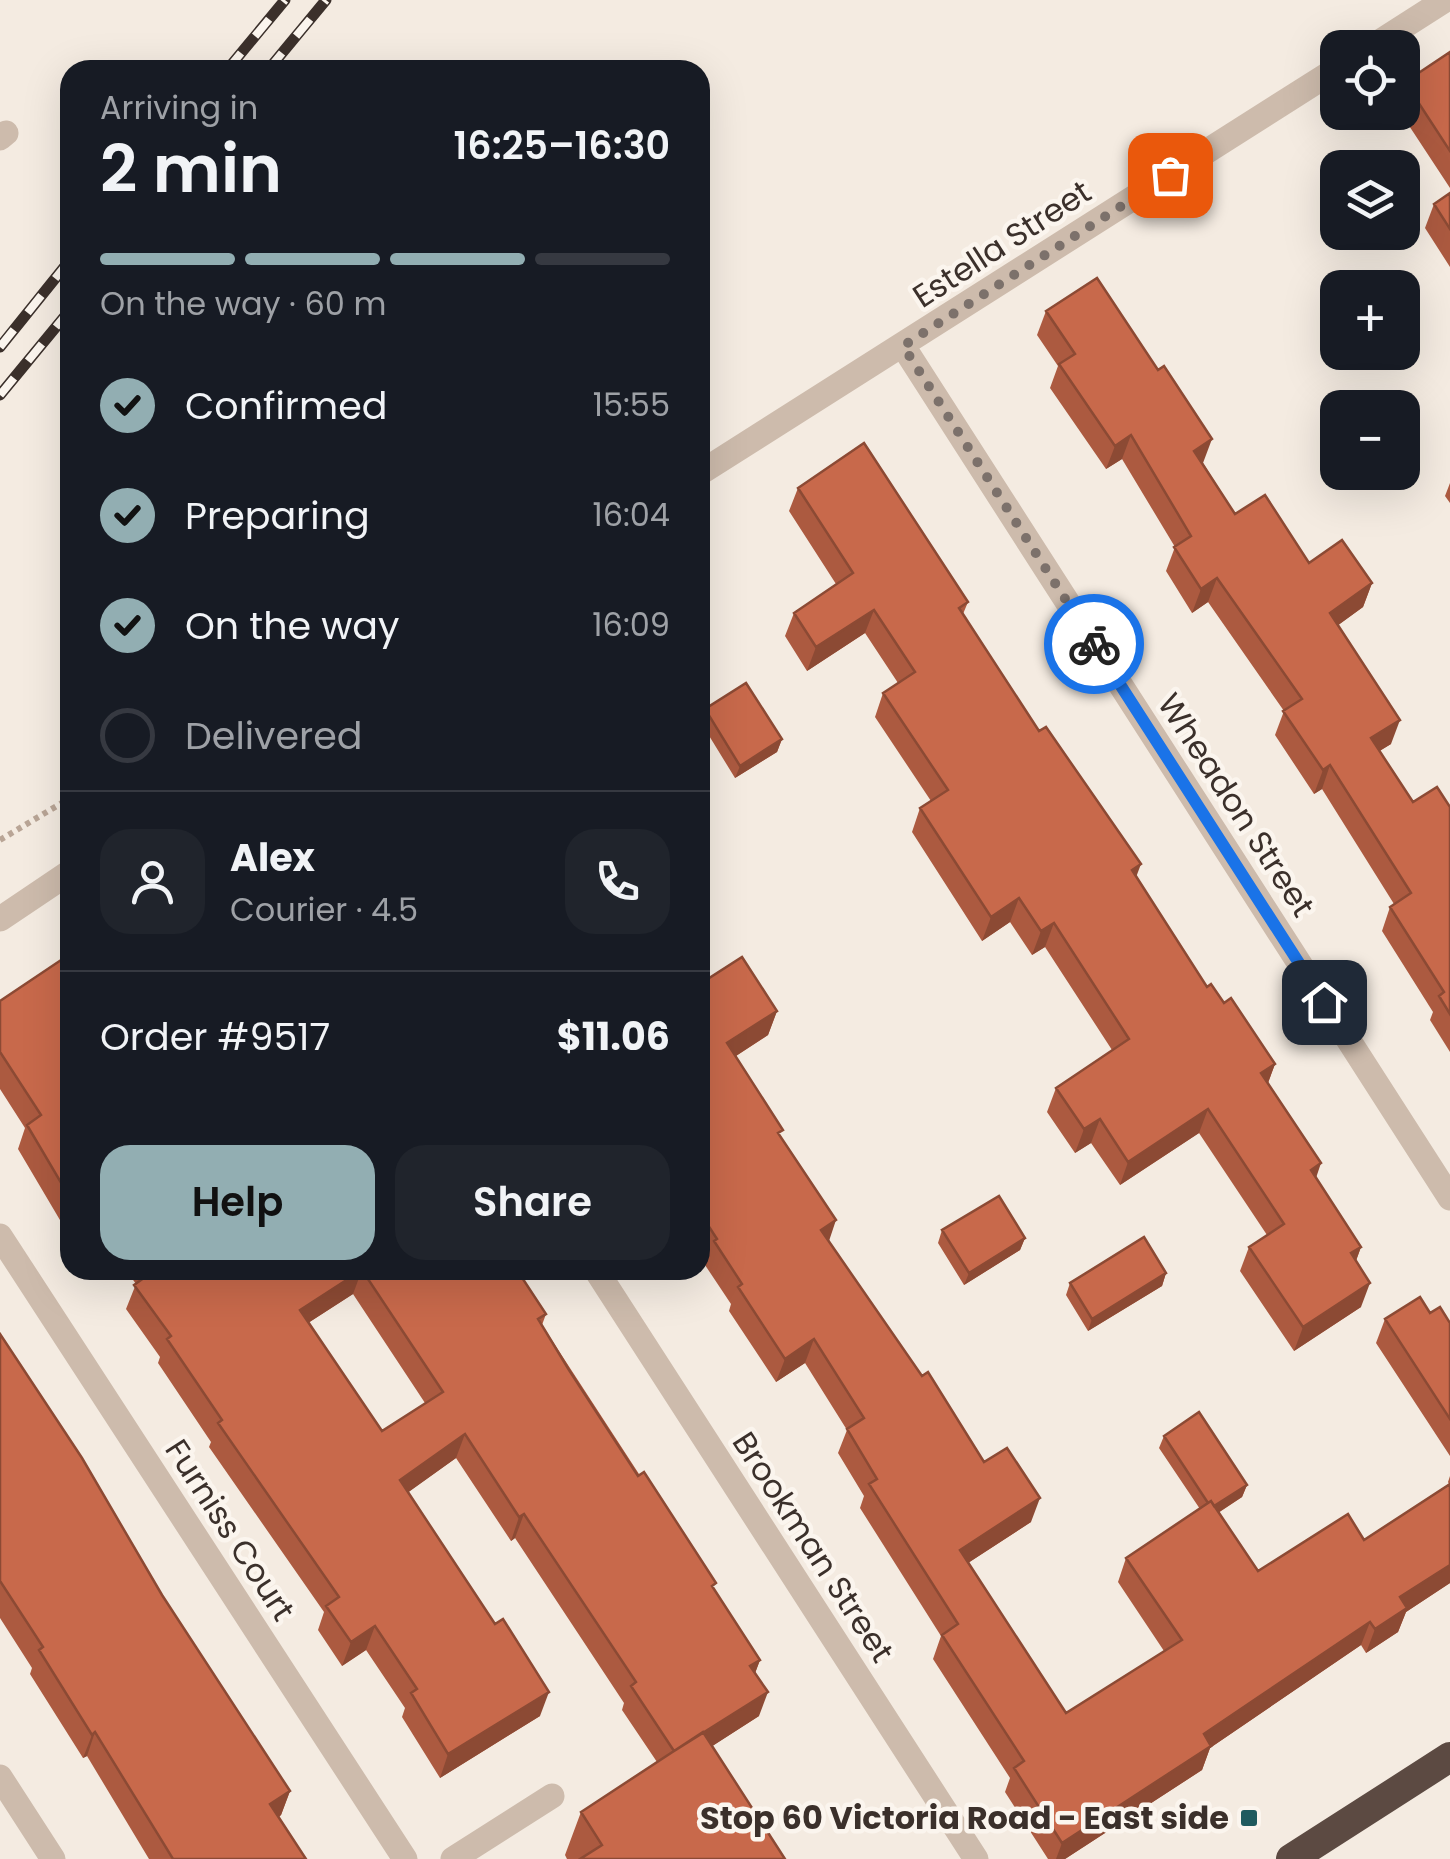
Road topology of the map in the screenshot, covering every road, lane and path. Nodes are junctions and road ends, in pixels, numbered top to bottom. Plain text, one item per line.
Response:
1 (1444, 0) edge
2 (1398, 30) edge
3 (1320, 80) edge
4 (903, 346) junction
5 (710, 467) edge
6 (60, 804) edge
7 (0, 840) edge
8 (60, 879) edge
9 (0, 918) edge
10 (1450, 1198) edge
11 (0, 1236) edge
12 (602, 1280) edge
13 (1450, 1757) edge
14 (0, 1777) edge
15 (552, 1796) dead end
16 (53, 1859) edge
17 (405, 1859) edge
18 (453, 1859) edge
19 (976, 1859) edge
20 (1290, 1859) edge

1 - 2 street
3 - 4 street, Estella Street
4 - 5 street, Estella Street
4 - 10 street, Wheadon Street
6 - 7 path
8 - 9 street
11 - 17 street, Furniss Court
12 - 19 street, Brookman Street
13 - 20 highway
14 - 16 street
15 - 18 street

